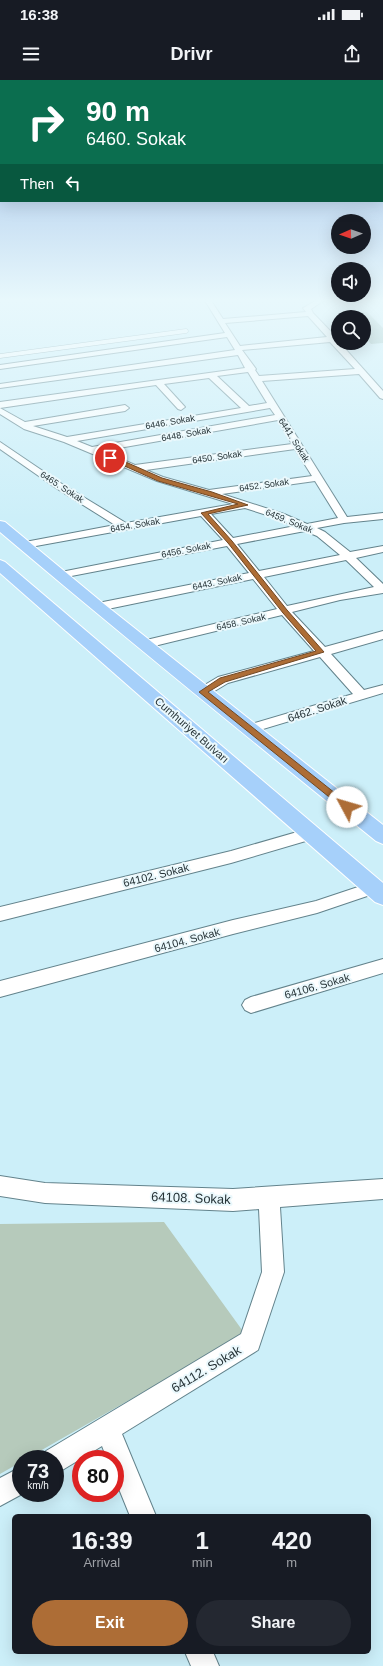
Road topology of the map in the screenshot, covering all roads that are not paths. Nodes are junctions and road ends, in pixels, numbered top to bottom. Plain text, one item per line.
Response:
1 (58, 373) edge
2 (225, 373) edge
3 (254, 373) edge
4 (335, 373) edge
5 (363, 373) edge
6 (212, 375) junction
7 (258, 379) junction
8 (159, 382) junction
9 (383, 384) edge
10 (373, 385) junction
11 (0, 386) edge
12 (383, 396) edge
13 (0, 405) edge
14 (272, 405) junction
15 (181, 407) dead end
16 (125, 408) dead end
17 (247, 409) junction
18 (0, 410) edge
19 (280, 418) junction
20 (24, 425) junction
21 (68, 440) junction
22 (0, 445) edge
23 (297, 446) junction
24 (92, 450) junction
25 (136, 468) junction
26 (318, 478) junction
27 (210, 493) junction
28 (245, 505) junction
29 (204, 513) junction
30 (383, 516) edge
31 (344, 520) junction
32 (0, 525) edge
33 (125, 527) junction
34 (306, 528) junction
35 (230, 542) junction
36 (25, 545) junction
37 (383, 549) edge
38 (347, 556) junction
39 (0, 565) edge
40 (255, 574) junction
41 (61, 575) junction
42 (383, 589) edge
43 (98, 607) junction
44 (285, 611) junction
45 (383, 635) edge
46 (146, 644) junction
47 (321, 652) junction
48 (383, 689) edge
49 (203, 692) junction
50 (361, 695) junction
51 (250, 729) junction
52 (311, 834) junction
53 (383, 836) edge
54 (378, 892) edge
55 (0, 914) edge
56 (383, 966) edge
57 (0, 989) edge
58 (250, 1005) dead end
59 (0, 1186) edge
60 (383, 1189) edge
61 (269, 1198) junction
62 (107, 1428) junction
63 (64, 1454) edge
64 (12, 1486) edge
65 (0, 1493) edge
66 (142, 1514) edge
67 (200, 1654) edge
68 (205, 1666) edge

1 - 11 street
2 - 6 street
3 - 7 street, 6441. Sokak
4 - 7 street
5 - 10 street
6 - 8 street
6 - 17 street
7 - 14 street, 6441. Sokak
8 - 13 street
8 - 15 street
9 - 10 street
10 - 12 street
14 - 17 street, 6446. Sokak
14 - 19 street, 6441. Sokak
16 - 20 street
17 - 21 street, 6446. Sokak
18 - 20 street, 6459. Sokak
19 - 23 street, 6441. Sokak
19 - 24 street, 6448. Sokak
20 - 21 street, 6459. Sokak
21 - 24 street, 6459. Sokak
22 - 33 street, 6465. Sokak
23 - 25 street, 6450. Sokak
23 - 26 street, 6441. Sokak
24 - 25 street, 6459. Sokak
25 - 27 street, 6459. Sokak
26 - 27 street, 6452. Sokak
26 - 31 street, 6441. Sokak
27 - 28 street, 6459. Sokak
28 - 29 street, 6454. Sokak
28 - 34 street, 6459. Sokak
29 - 33 street, 6454. Sokak
29 - 35 street
30 - 31 street, 6456. Sokak
31 - 34 street, 6456. Sokak
32 - 36 highway
33 - 36 street, 6454. Sokak
34 - 35 street, 6456. Sokak
34 - 38 street, 6459. Sokak
35 - 40 street
35 - 41 street, 6456. Sokak
36 - 41 highway
37 - 38 street, 6443. Sokak
38 - 40 street, 6443. Sokak
38 - 42 street, 6459. Sokak
39 - 52 highway, Cumhuriyet Bulvarı
40 - 43 street, 6443. Sokak
40 - 44 street
41 - 43 highway
42 - 44 street, 6458. Sokak
43 - 46 highway
44 - 46 street, 6458. Sokak
44 - 47 street
45 - 47 street
46 - 49 highway
47 - 49 street
47 - 50 street
48 - 50 street, 6462. Sokak
49 - 51 highway
50 - 51 street, 6462. Sokak
51 - 53 highway
52 - 54 highway, Cumhuriyet Bulvarı
52 - 55 street, 64102. Sokak
54 - 57 street, 64104. Sokak
56 - 58 street, 64106. Sokak
59 - 61 street, 64108. Sokak
60 - 61 street, 64108. Sokak
61 - 62 street, 64112. Sokak
62 - 63 street, 64112. Sokak
62 - 66 street
64 - 65 street
67 - 68 street

